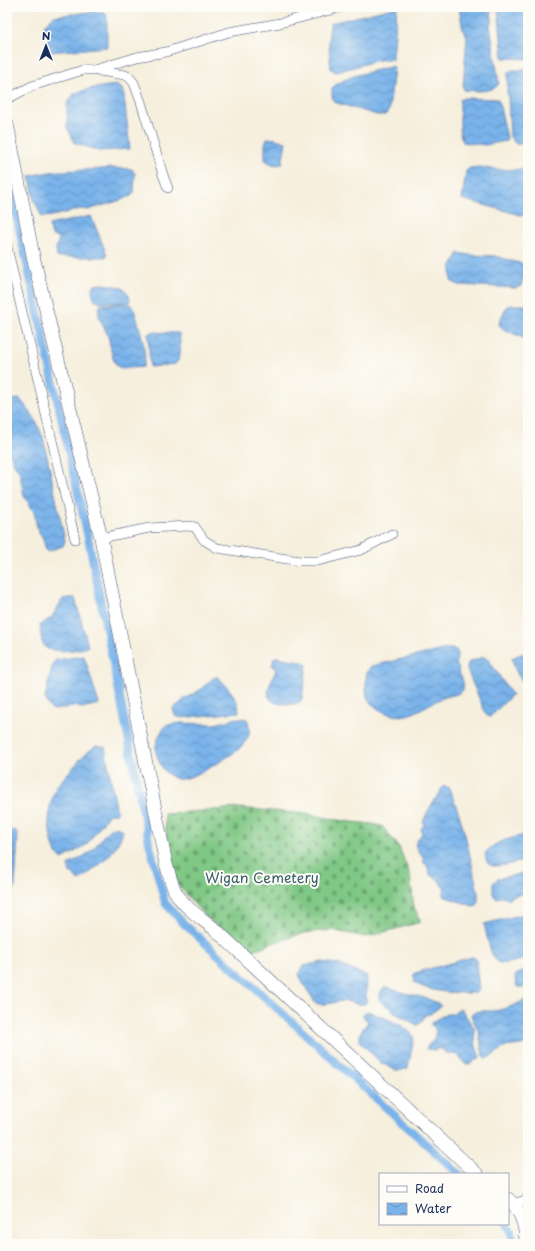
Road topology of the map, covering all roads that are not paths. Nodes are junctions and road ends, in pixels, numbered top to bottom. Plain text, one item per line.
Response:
1 (342, 7) edge
2 (94, 70) junction
3 (7, 99) edge
4 (7, 124) edge
5 (168, 188) dead end
6 (7, 247) edge
7 (392, 534) dead end
8 (101, 538) junction
9 (75, 539) dead end
10 (476, 1173) edge
11 (528, 1199) edge
12 (511, 1202) edge
13 (526, 1244) edge

1 - 2 street
2 - 3 street
2 - 5 street
4 - 8 street
6 - 9 street
7 - 8 street
8 - 10 street
11 - 12 street
12 - 13 street

